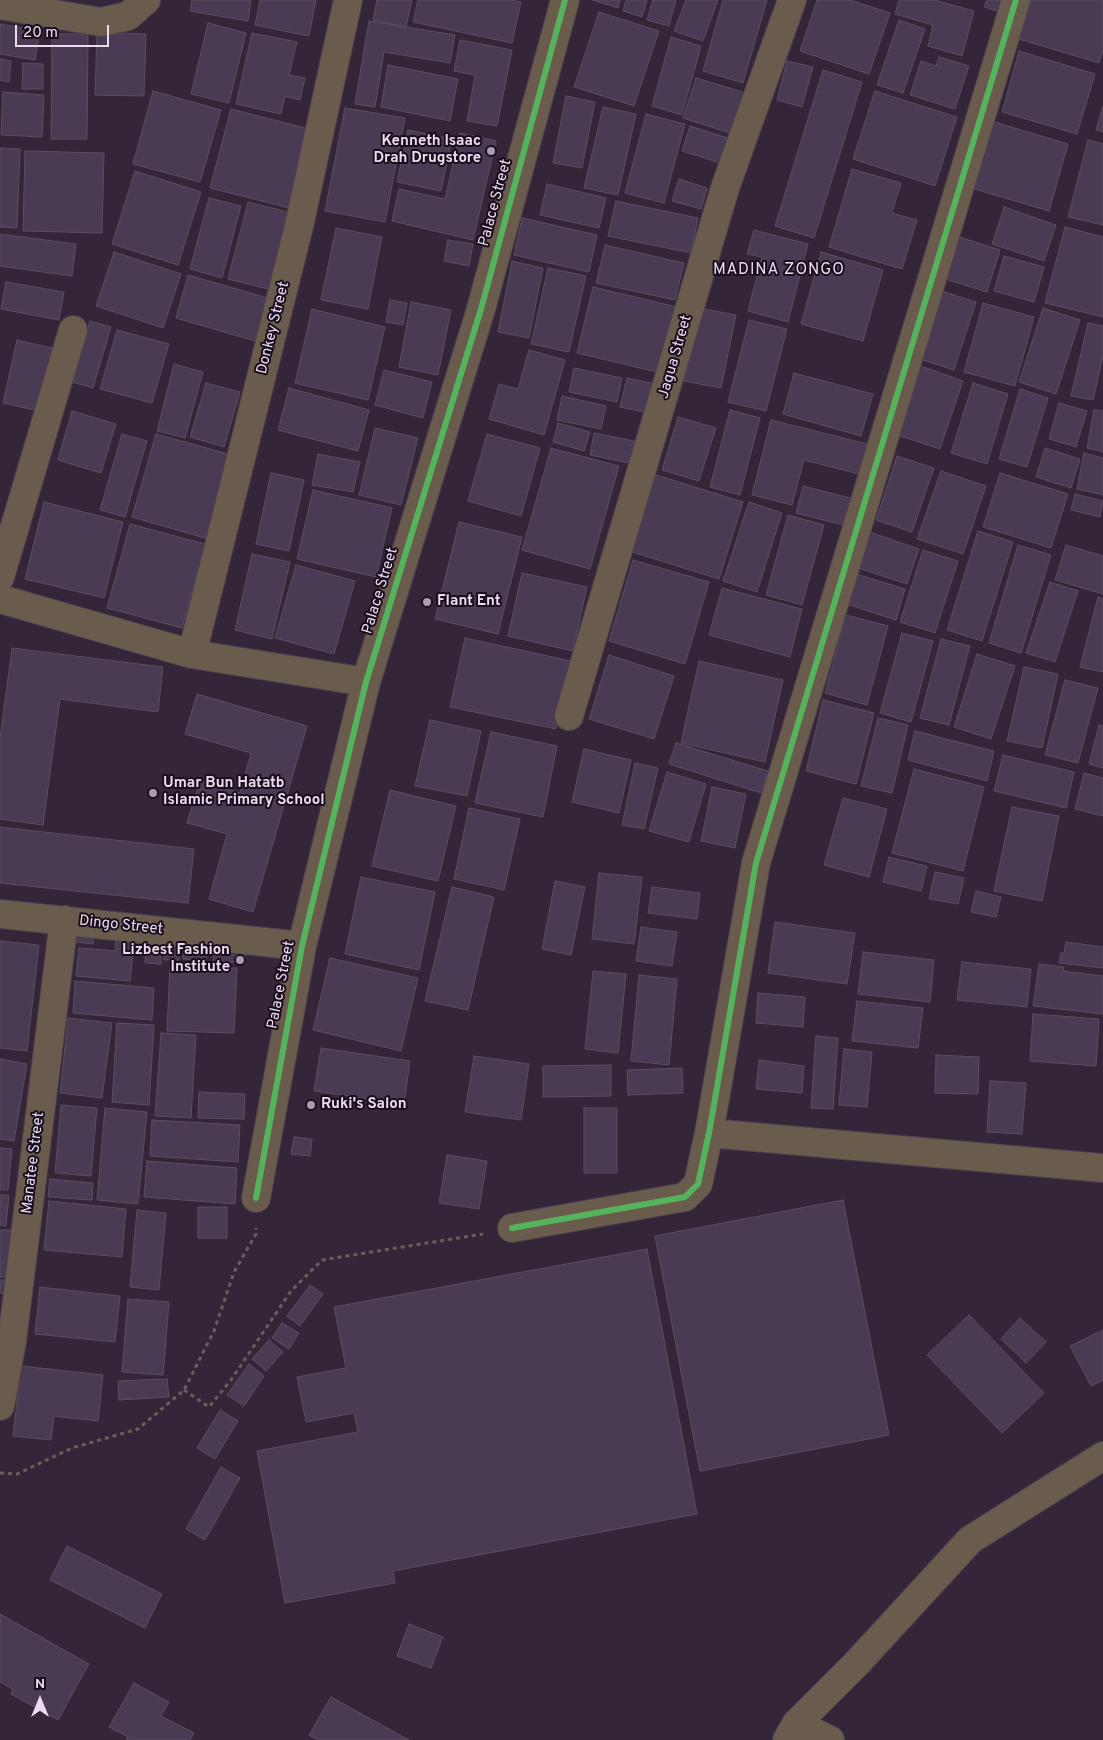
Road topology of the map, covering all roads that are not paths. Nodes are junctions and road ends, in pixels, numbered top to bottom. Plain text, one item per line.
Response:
1 (146, 0) edge
2 (348, 0) edge
3 (565, 0) edge
4 (792, 0) edge
5 (1016, 0) edge
6 (0, 5) edge
7 (73, 330) dead end
8 (0, 577) edge
9 (0, 599) edge
10 (192, 654) junction
11 (366, 682) junction
12 (569, 716) dead end
13 (0, 914) edge
14 (64, 920) junction
15 (302, 946) junction
16 (709, 1133) junction
17 (1103, 1168) edge
18 (256, 1198) road end
19 (512, 1228) road end
20 (6, 1341) edge
21 (0, 1406) edge
22 (1103, 1456) edge
23 (792, 1732) edge
24 (830, 1740) edge

1 - 6 street
2 - 10 street, Donkey Street
3 - 11 street, Palace Street
4 - 12 street, Jagua Street
5 - 16 street
7 - 8 street
9 - 10 street
10 - 11 street
11 - 15 street, Palace Street
13 - 14 street, Dingo Street
14 - 15 street, Dingo Street
14 - 20 street, Manatee Street
15 - 18 street, Palace Street
16 - 17 street
16 - 19 street
20 - 21 street, Manatee Street
22 - 23 street
23 - 24 street

